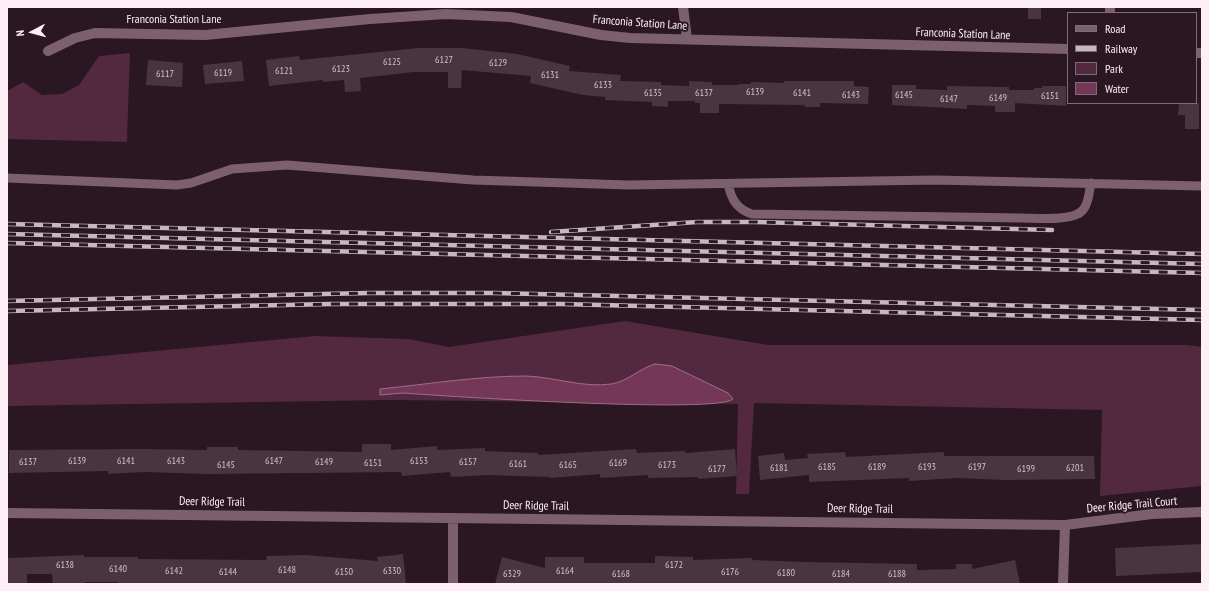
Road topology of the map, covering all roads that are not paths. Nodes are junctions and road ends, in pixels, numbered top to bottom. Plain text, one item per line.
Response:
1 (683, 7) edge
2 (687, 39) junction
3 (1067, 50) edge
4 (48, 51) dead end
5 (7, 178) edge
6 (1091, 183) junction
7 (728, 184) junction
8 (1202, 186) edge
9 (1202, 512) edge
10 (7, 513) edge
11 (454, 518) junction
12 (1064, 525) junction
13 (454, 584) edge
14 (1063, 584) edge

1 - 2 street
2 - 3 street, Franconia Station Lane
2 - 4 street, Franconia Station Lane
5 - 7 lane
6 - 7 lane
6 - 7 lane
6 - 8 lane
9 - 12 street, Deer Ridge Trail Court
10 - 11 street, Deer Ridge Trail
11 - 12 street, Deer Ridge Trail
11 - 13 street
12 - 14 street

